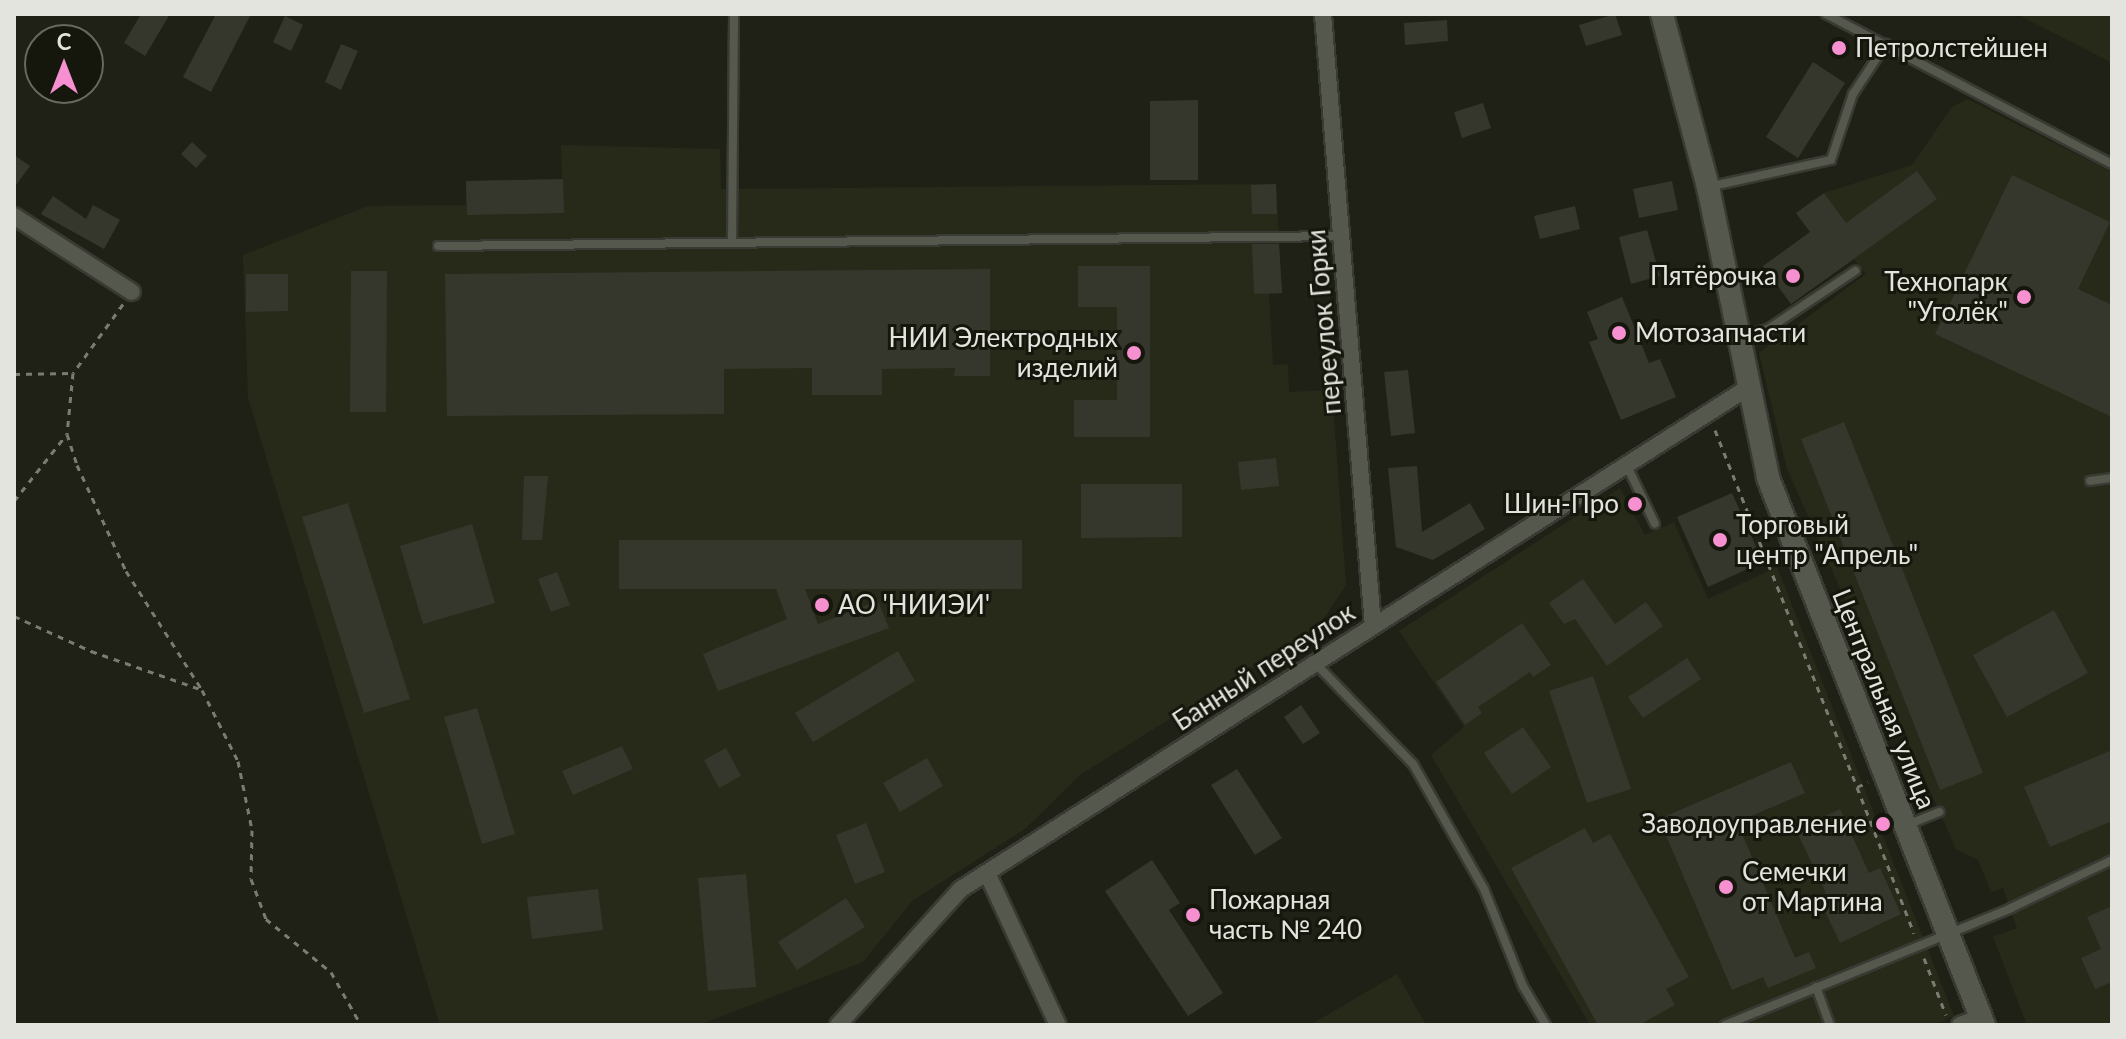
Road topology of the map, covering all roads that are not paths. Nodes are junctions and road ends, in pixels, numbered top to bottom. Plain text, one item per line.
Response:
1 (734, 14) edge
2 (1323, 14) edge
3 (1662, 14) edge
4 (1826, 14) edge
5 (1886, 44) junction
6 (2112, 164) edge
7 (1708, 187) junction
8 (14, 216) edge
9 (1341, 236) junction
10 (732, 243) junction
11 (438, 246) dead end
12 (1855, 271) dead end
13 (132, 292) road end
14 (1738, 336) junction
15 (1749, 387) junction
16 (1626, 465) junction
17 (2112, 478) edge
18 (2090, 481) dead end
19 (1655, 524) dead end
20 (1373, 626) junction
21 (1315, 663) junction
22 (1940, 812) dead end
23 (1904, 826) junction
24 (2112, 860) edge
25 (987, 873) junction
26 (1947, 932) junction
27 (1816, 987) junction
28 (1975, 1022) edge
29 (838, 1025) edge
30 (1058, 1025) edge
31 (1546, 1025) edge
32 (1725, 1025) edge
33 (1830, 1025) edge

1 - 10 lane
2 - 9 street, переулок Горки
3 - 7 main road, Центральная улица
4 - 5 lane
5 - 6 lane
5 - 7 lane
7 - 14 main road, Центральная улица
8 - 13 street
9 - 10 lane
9 - 20 street, переулок Горки
10 - 11 lane
12 - 14 lane
14 - 15 main road, Центральная улица
15 - 16 street, Банный переулок
15 - 23 main road, Центральная улица
16 - 19 lane
16 - 20 street, Банный переулок
17 - 18 lane
20 - 21 street, Банный переулок
21 - 25 street, Банный переулок
21 - 31 lane
22 - 23 lane
23 - 26 main road, Центральная улица
24 - 26 lane
25 - 29 street, Банный переулок
25 - 30 street
26 - 27 lane
26 - 28 main road, Центральная улица
27 - 32 lane
27 - 33 lane

